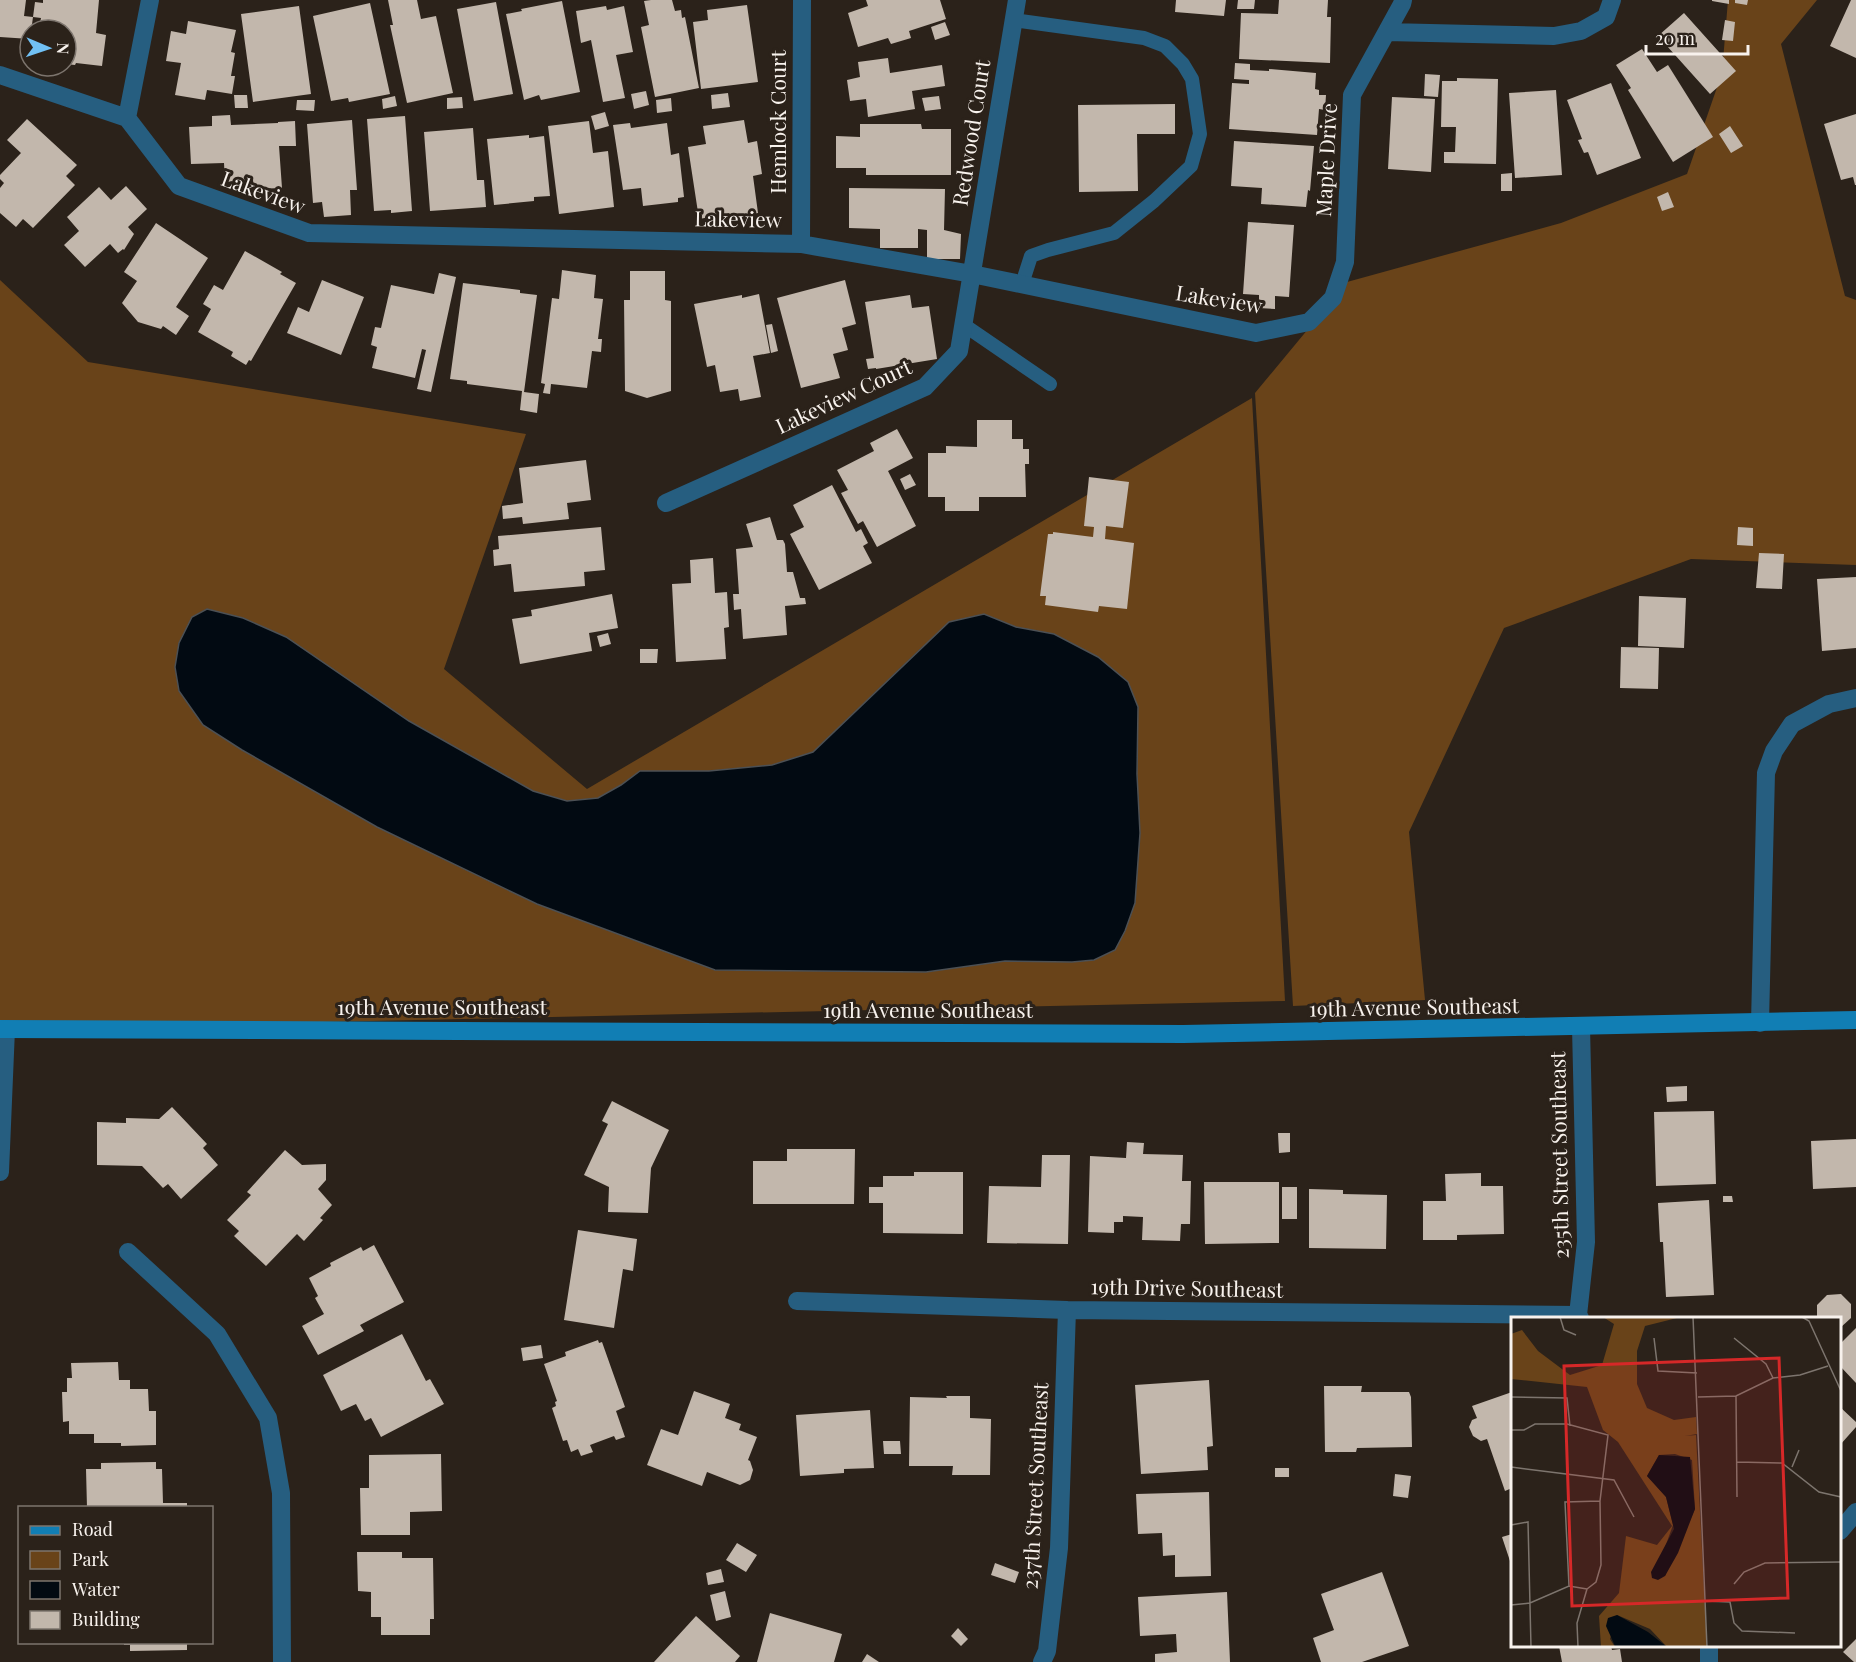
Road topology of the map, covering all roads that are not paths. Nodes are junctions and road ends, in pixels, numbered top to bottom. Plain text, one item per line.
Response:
1 (150, 0) edge
2 (802, 0) edge
3 (1017, 0) edge
4 (1403, 0) edge
5 (1612, 0) edge
6 (1013, 20) junction
7 (1387, 32) junction
8 (0, 75) edge
9 (127, 118) junction
10 (801, 244) junction
11 (1345, 262) joint
12 (972, 274) junction
13 (1022, 284) junction
14 (964, 325) junction
15 (1050, 384) dead end
16 (666, 503) dead end
17 (1856, 698) edge
18 (1856, 1020) edge
19 (1760, 1023) junction
20 (1581, 1027) junction
21 (3, 1029) edge
22 (0, 1172) edge
23 (128, 1252) dead end
24 (796, 1301) dead end
25 (1067, 1311) junction
26 (1579, 1317) edge
27 (1856, 1512) edge
28 (1841, 1529) edge
29 (1708, 1647) edge
30 (282, 1662) edge
31 (1042, 1662) edge
32 (1709, 1662) edge

1 - 9 street
2 - 10 street, Hemlock Court
3 - 6 street, Redwood Court
4 - 7 street, Maple Drive
5 - 7 street
6 - 12 street, Redwood Court
6 - 13 lane
7 - 11 street, Maple Drive
8 - 9 street
9 - 10 street, Lakeview
10 - 12 street, Lakeview
11 - 13 street, Lakeview
12 - 13 street, Lakeview
12 - 14 street, Lakeview Court
14 - 15 lane
14 - 16 street, Lakeview Court
17 - 19 street
18 - 19 street, 19th Avenue Southeast
19 - 20 street, 19th Avenue Southeast
20 - 21 street, 19th Avenue Southeast
20 - 26 street, 235th Street Southeast
21 - 22 street
23 - 30 street
24 - 25 street, 19th Drive Southeast
25 - 26 street, 19th Drive Southeast
25 - 31 street, 237th Street Southeast
27 - 28 street
29 - 32 street

